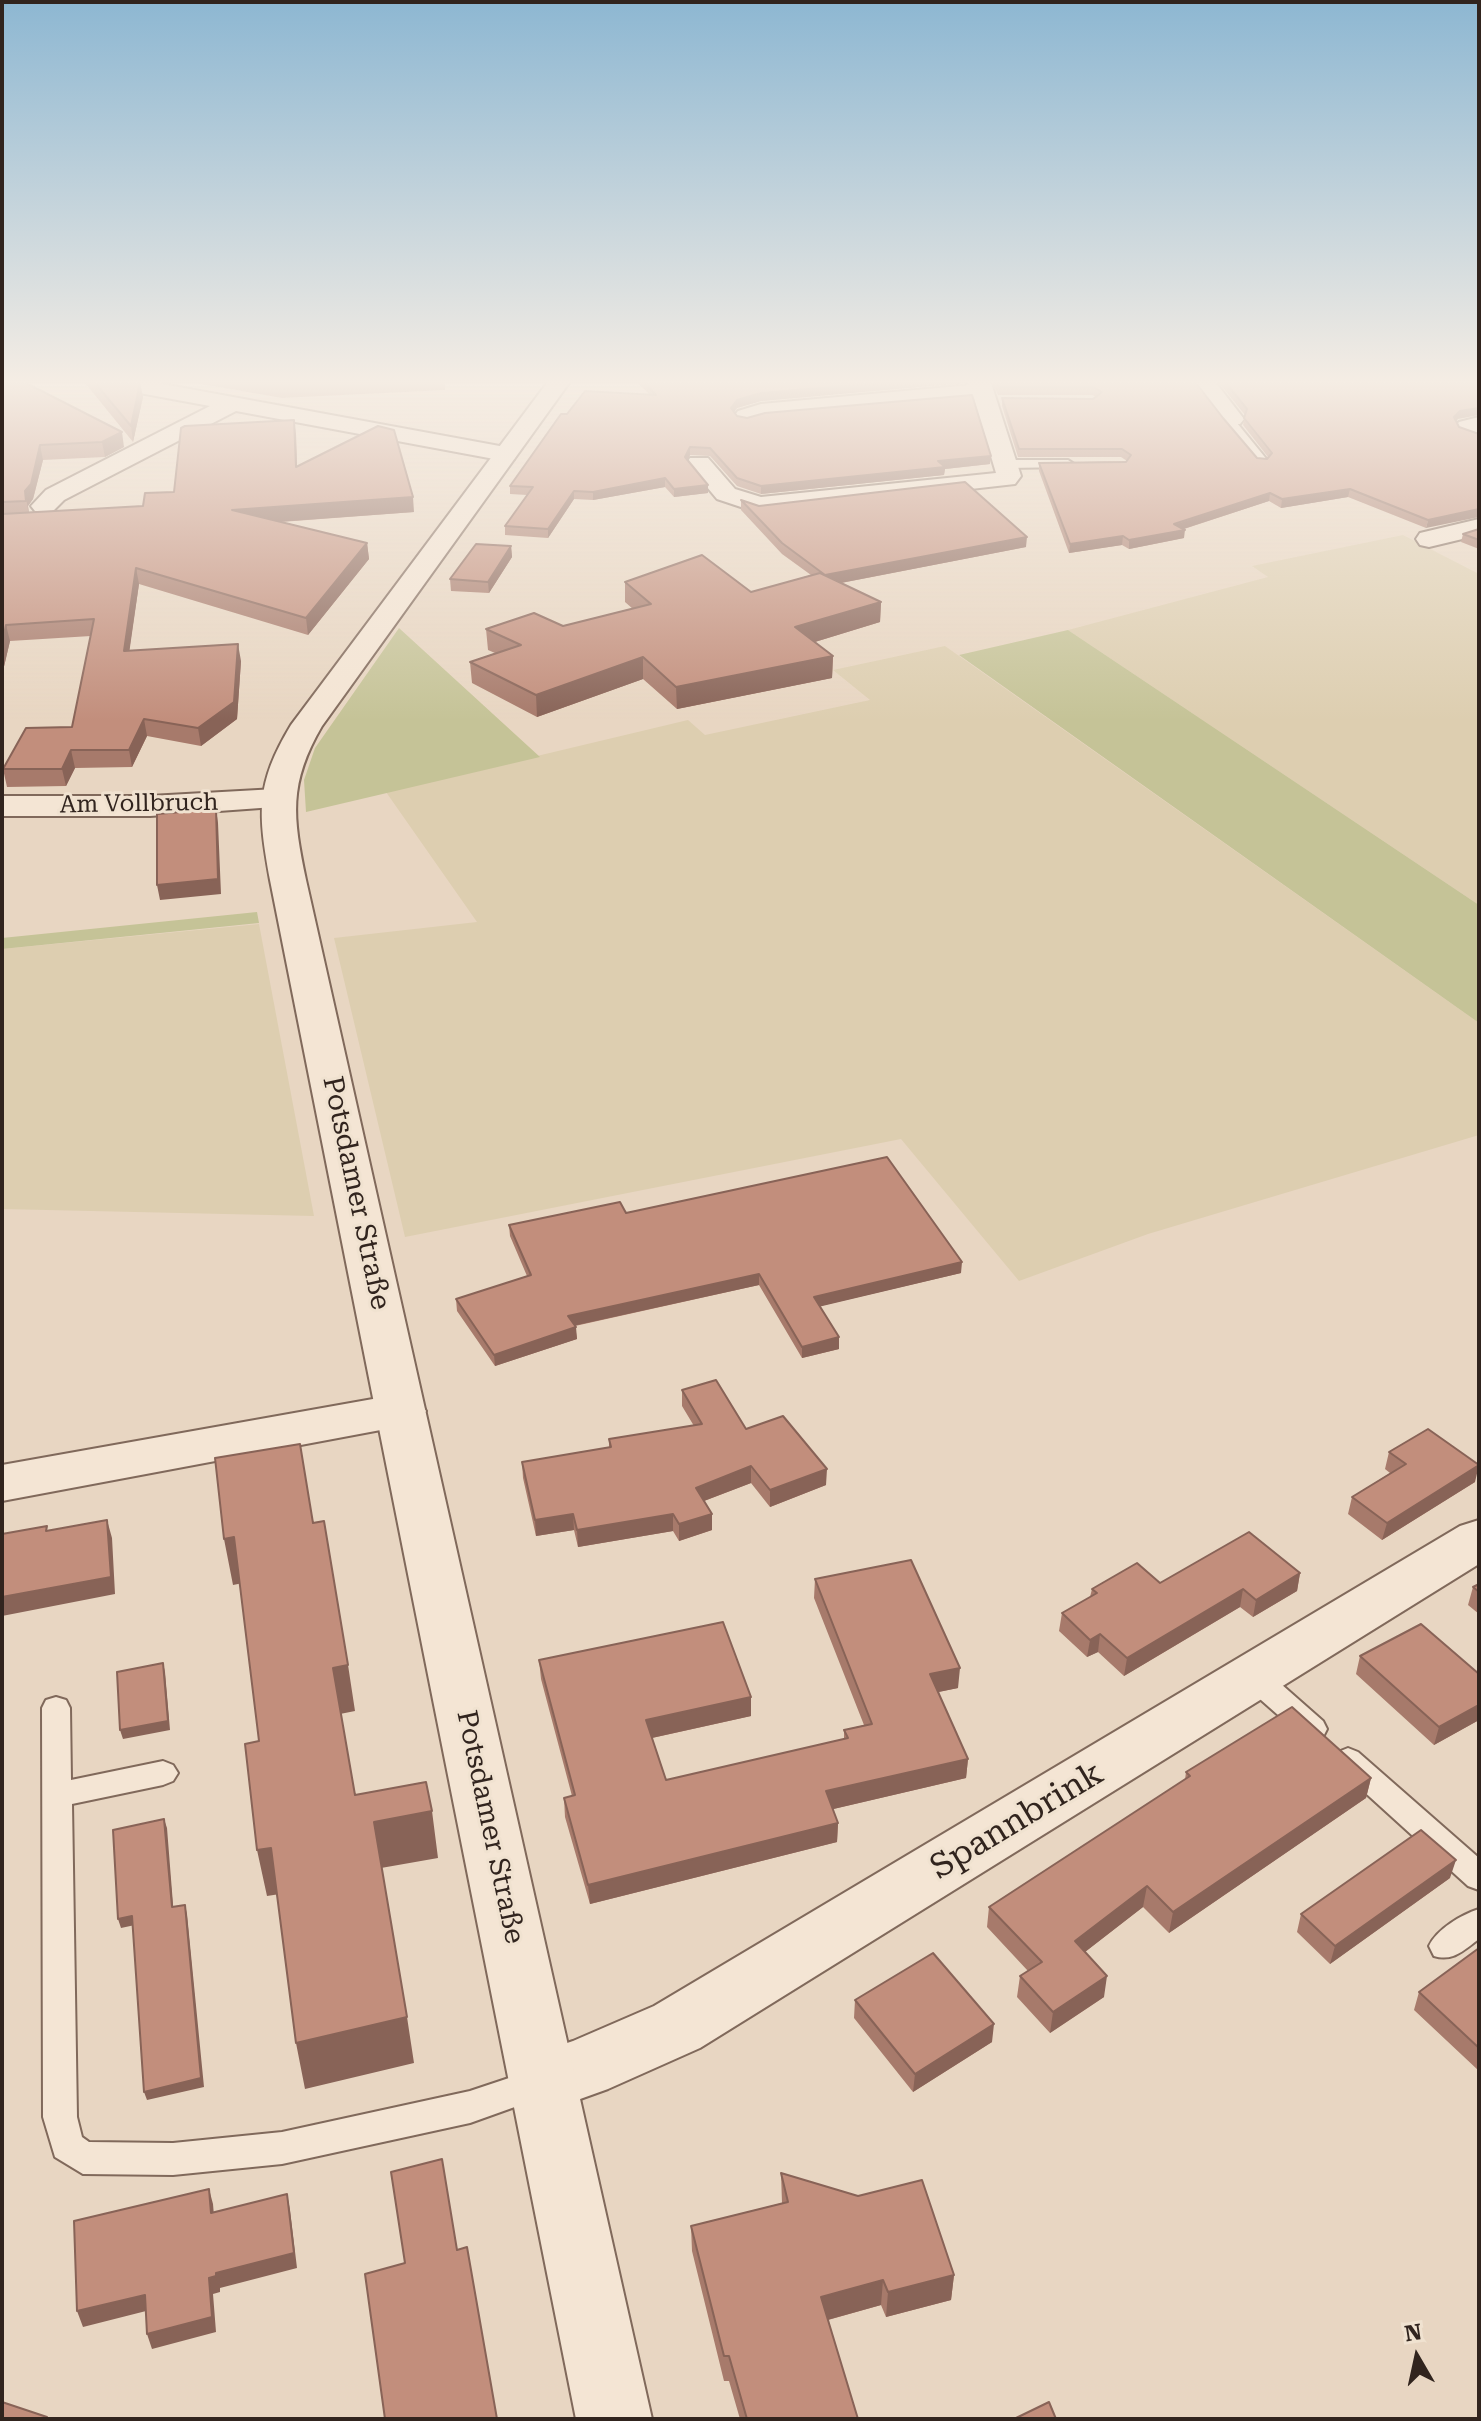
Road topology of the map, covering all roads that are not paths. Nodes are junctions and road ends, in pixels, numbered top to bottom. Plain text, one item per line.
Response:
1 (54, 496) edge
2 (474, 496) edge
3 (732, 496) edge
4 (825, 496) edge
5 (44, 506) dead end
6 (1479, 527) edge
7 (1429, 539) dead end
8 (276, 799) junction
9 (2, 806) edge
10 (401, 1411) junction
11 (2, 1483) edge
12 (1479, 1539) edge
13 (1254, 1677) junction
14 (56, 1708) dead end
15 (163, 1773) dead end
16 (56, 1795) junction
17 (1479, 1877) edge
18 (1479, 1922) edge
19 (1445, 1946) dead end
20 (544, 2081) junction
21 (614, 2419) edge

1 - 5 street
2 - 8 street, Potsdamer Straße
3 - 4 street
6 - 7 street
8 - 9 street, Am Vollbruch
8 - 10 street, Potsdamer Straße
10 - 11 street
10 - 20 street, Potsdamer Straße
12 - 13 street, Spannbrink
13 - 17 lane
13 - 20 street, Spannbrink
14 - 16 lane
15 - 16 lane
16 - 20 lane
18 - 19 lane
20 - 21 street, Potsdamer Straße

